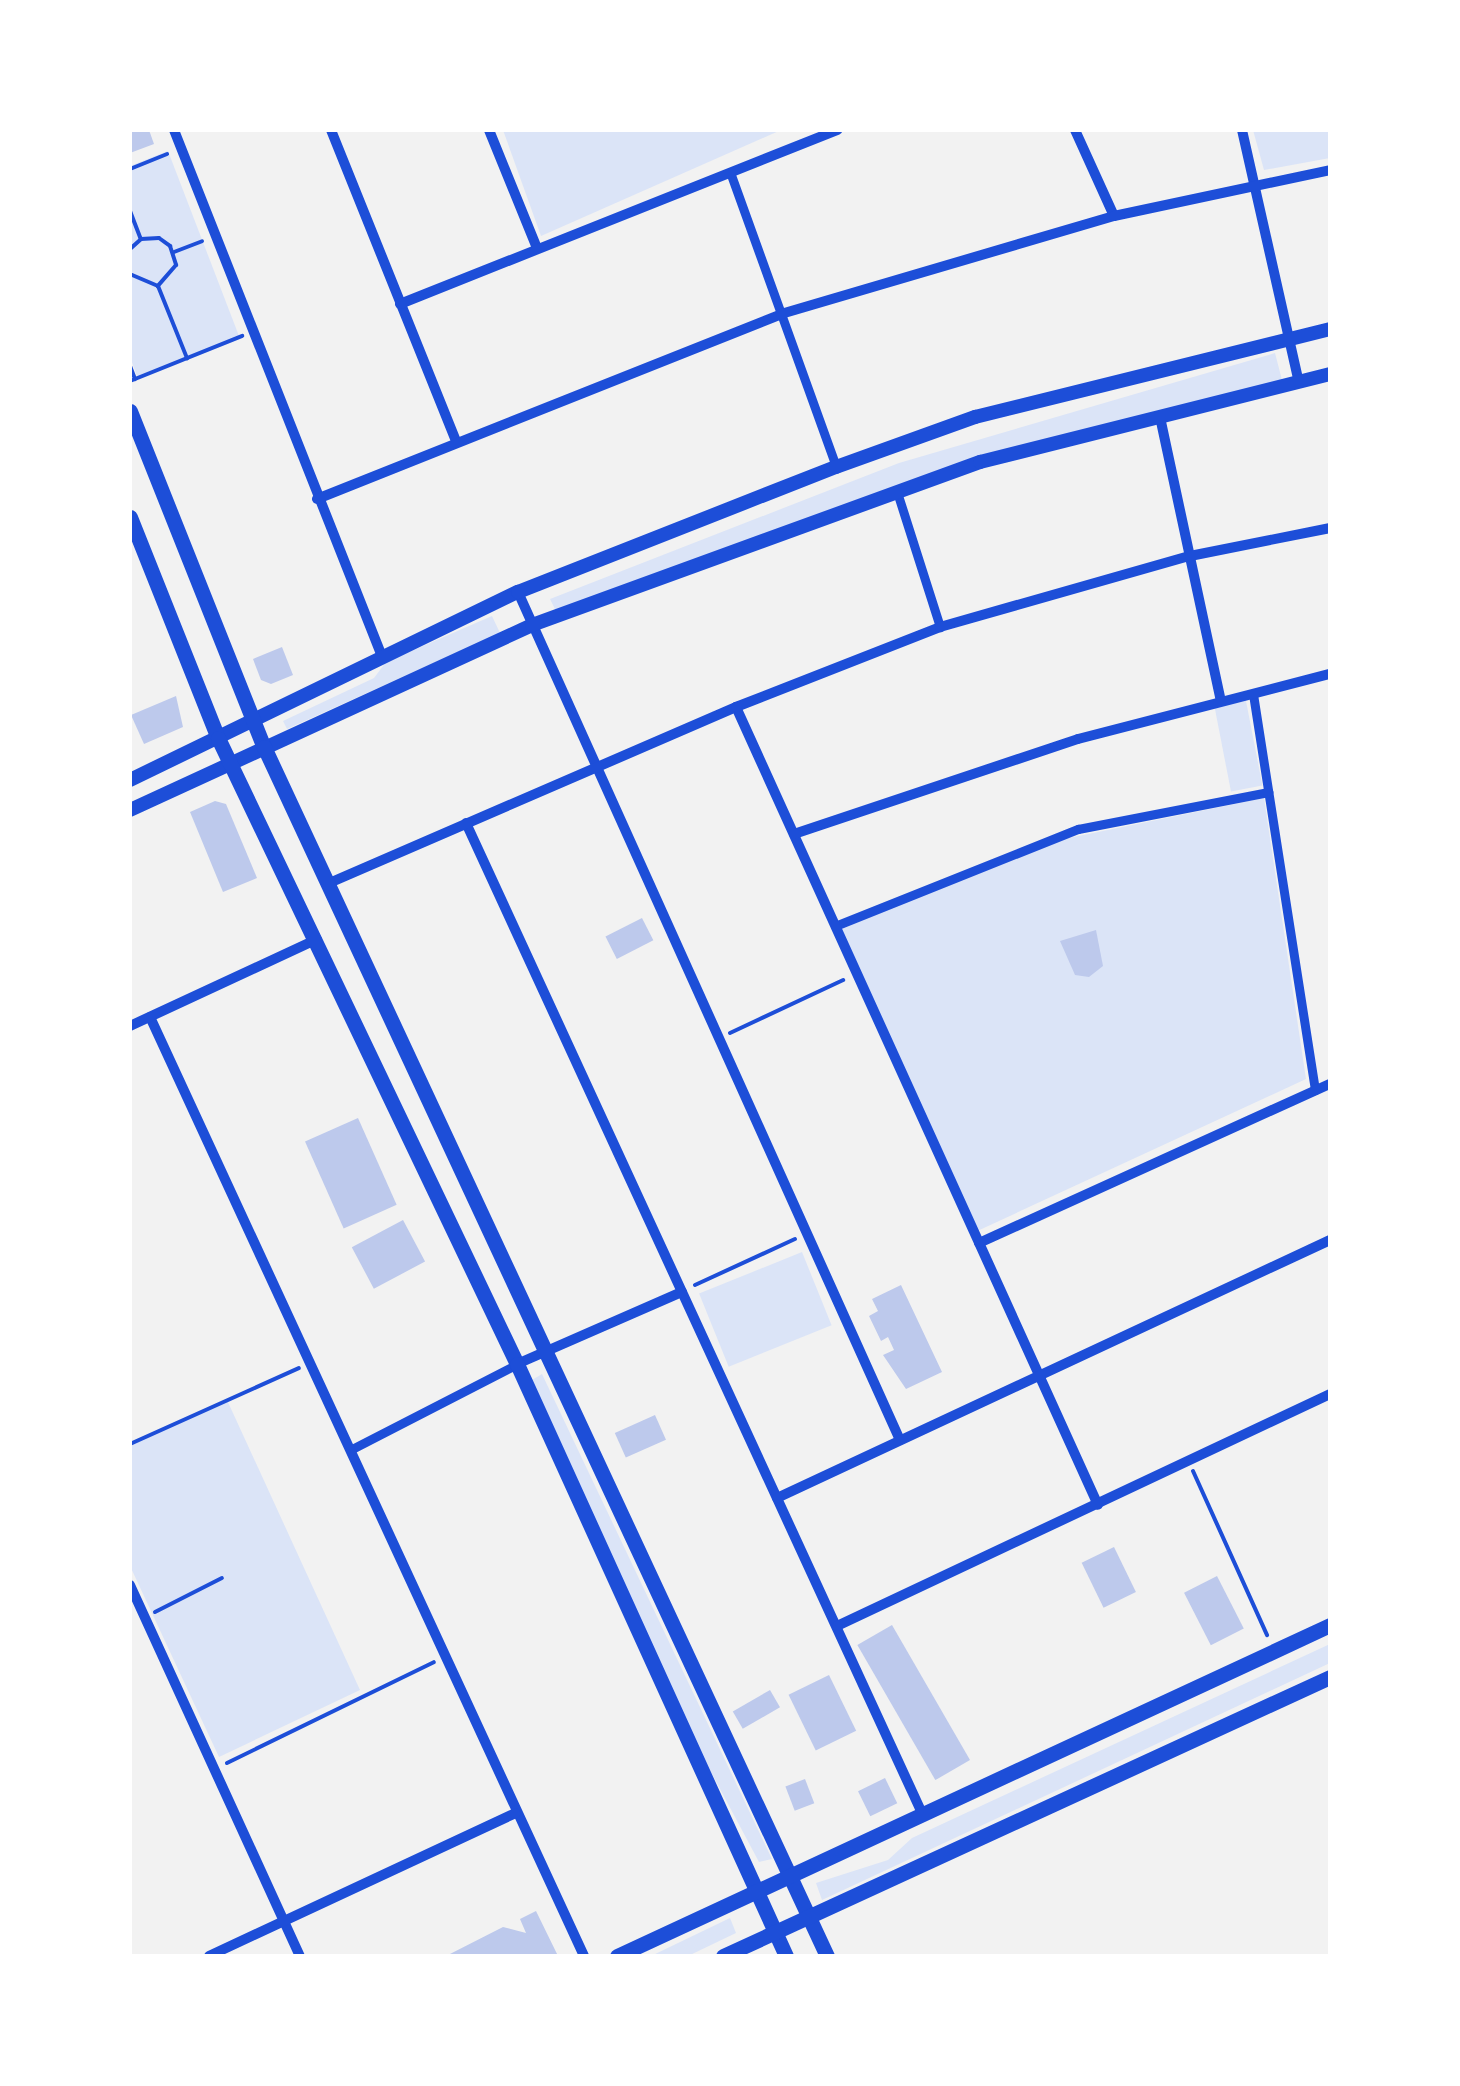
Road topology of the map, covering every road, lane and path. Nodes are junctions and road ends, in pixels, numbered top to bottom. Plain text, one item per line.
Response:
1 (174, 130) edge
2 (331, 130) edge
3 (489, 130) edge
4 (576, 130) edge
5 (586, 130) edge
6 (838, 130) edge
7 (1074, 130) edge
8 (1242, 130) edge
9 (170, 153) dead end
10 (130, 169) edge
11 (1330, 170) edge
12 (730, 172) junction
13 (1256, 182) junction
14 (130, 211) edge
15 (1114, 216) junction
16 (141, 239) junction
17 (204, 240) dead end
18 (537, 248) junction
19 (130, 249) edge
20 (174, 252) junction
21 (130, 274) edge
22 (158, 286) junction
23 (400, 304) junction
24 (781, 314) junction
25 (1330, 329) edge
26 (252, 332) junction
27 (1291, 336) junction
28 (187, 358) junction
29 (130, 366) edge
30 (1330, 374) edge
31 (1298, 379) junction
32 (132, 380) edge
33 (130, 411) edge
34 (1160, 417) junction
35 (456, 441) junction
36 (836, 466) junction
37 (897, 492) junction
38 (317, 498) junction
39 (130, 517) edge
40 (1330, 528) edge
41 (1190, 556) junction
42 (518, 592) junction
43 (532, 625) junction
44 (940, 627) junction
45 (381, 654) junction
46 (1330, 674) edge
47 (1253, 694) junction
48 (1221, 701) junction
49 (736, 707) junction
50 (253, 720) junction
51 (218, 738) junction
52 (264, 748) junction
53 (232, 764) junction
54 (599, 767) junction
55 (130, 780) edge
56 (1268, 792) junction
57 (130, 810) edge
58 (466, 823) junction
59 (794, 834) junction
60 (327, 884) junction
61 (835, 926) junction
62 (318, 939) junction
63 (857, 974) junction
64 (150, 1017) junction
65 (130, 1026) edge
66 (718, 1039) junction
67 (1330, 1084) edge
68 (1315, 1090) junction
69 (806, 1234) junction
70 (1330, 1240) edge
71 (979, 1244) junction
72 (682, 1292) junction
73 (548, 1350) junction
74 (310, 1363) junction
75 (517, 1364) junction
76 (1038, 1374) junction
77 (1330, 1394) edge
78 (900, 1440) junction
79 (130, 1444) edge
80 (350, 1450) junction
81 (1189, 1462) junction
82 (777, 1498) junction
83 (1098, 1505) junction
84 (222, 1578) dead end
85 (130, 1585) edge
86 (144, 1617) junction
87 (1330, 1624) edge
88 (837, 1626) junction
89 (1273, 1649) junction
90 (443, 1658) junction
91 (1330, 1678) edge
92 (214, 1770) junction
93 (921, 1810) junction
94 (516, 1813) junction
95 (786, 1875) junction
96 (754, 1891) junction
97 (807, 1917) junction
98 (284, 1923) junction
99 (774, 1932) junction
100 (209, 1956) edge
101 (300, 1956) edge
102 (584, 1956) edge
103 (616, 1956) edge
104 (723, 1956) edge
105 (786, 1956) edge
106 (826, 1956) edge

1 - 26 street
2 - 23 street
3 - 18 street
4 - 5 path
6 - 12 street
7 - 15 street
8 - 13 street
9 - 10 path
11 - 13 street
12 - 18 street
12 - 24 street
13 - 15 street
13 - 27 street
14 - 16 path
15 - 24 street
16 - 19 path
16 - 20 path
17 - 20 path
18 - 23 street
20 - 22 path
21 - 22 path
22 - 28 path
23 - 35 street
24 - 35 street
24 - 36 street
25 - 27 street
26 - 28 path
26 - 38 street
27 - 31 street
27 - 36 street
28 - 32 path
29 - 32 path
30 - 31 street
31 - 34 street
33 - 50 main road
34 - 37 street
34 - 41 street
35 - 38 street
36 - 42 street
37 - 43 street
37 - 44 street
38 - 45 street
39 - 51 main road
40 - 41 street
41 - 44 street
41 - 48 street
42 - 43 street
42 - 45 street
43 - 52 street
43 - 54 street
44 - 49 street
45 - 50 street
46 - 47 street
47 - 48 street
47 - 56 street
48 - 59 street
49 - 54 street
49 - 59 street
50 - 51 street
50 - 52 main road
51 - 53 main road
51 - 55 street
52 - 53 street
52 - 60 main road
53 - 57 street
53 - 62 main road
54 - 58 street
54 - 66 street
56 - 61 street
56 - 68 street
58 - 60 street
58 - 72 street
59 - 61 street
60 - 73 main road
61 - 63 street
62 - 64 street
62 - 75 main road
63 - 66 path
63 - 71 street
64 - 65 street
64 - 74 street
66 - 69 street
67 - 68 street
68 - 71 street
69 - 72 path
69 - 78 street
70 - 76 street
71 - 76 street
72 - 73 street
72 - 82 street
73 - 75 street
73 - 95 main road
74 - 79 path
74 - 80 street
75 - 80 street
75 - 96 main road
76 - 78 street
76 - 83 street
77 - 81 street
78 - 82 street
80 - 90 street
81 - 83 street
81 - 89 path
82 - 88 street
83 - 88 street
84 - 86 path
85 - 86 street
86 - 92 street
87 - 89 main road
88 - 93 street
89 - 93 main road
90 - 92 path
90 - 94 street
91 - 97 main road
92 - 98 street
93 - 95 main road
94 - 98 street
94 - 102 street
95 - 96 main road
95 - 97 main road
96 - 99 main road
96 - 103 main road
97 - 99 main road
97 - 106 main road
98 - 100 street
98 - 101 street
99 - 104 main road
99 - 105 main road

